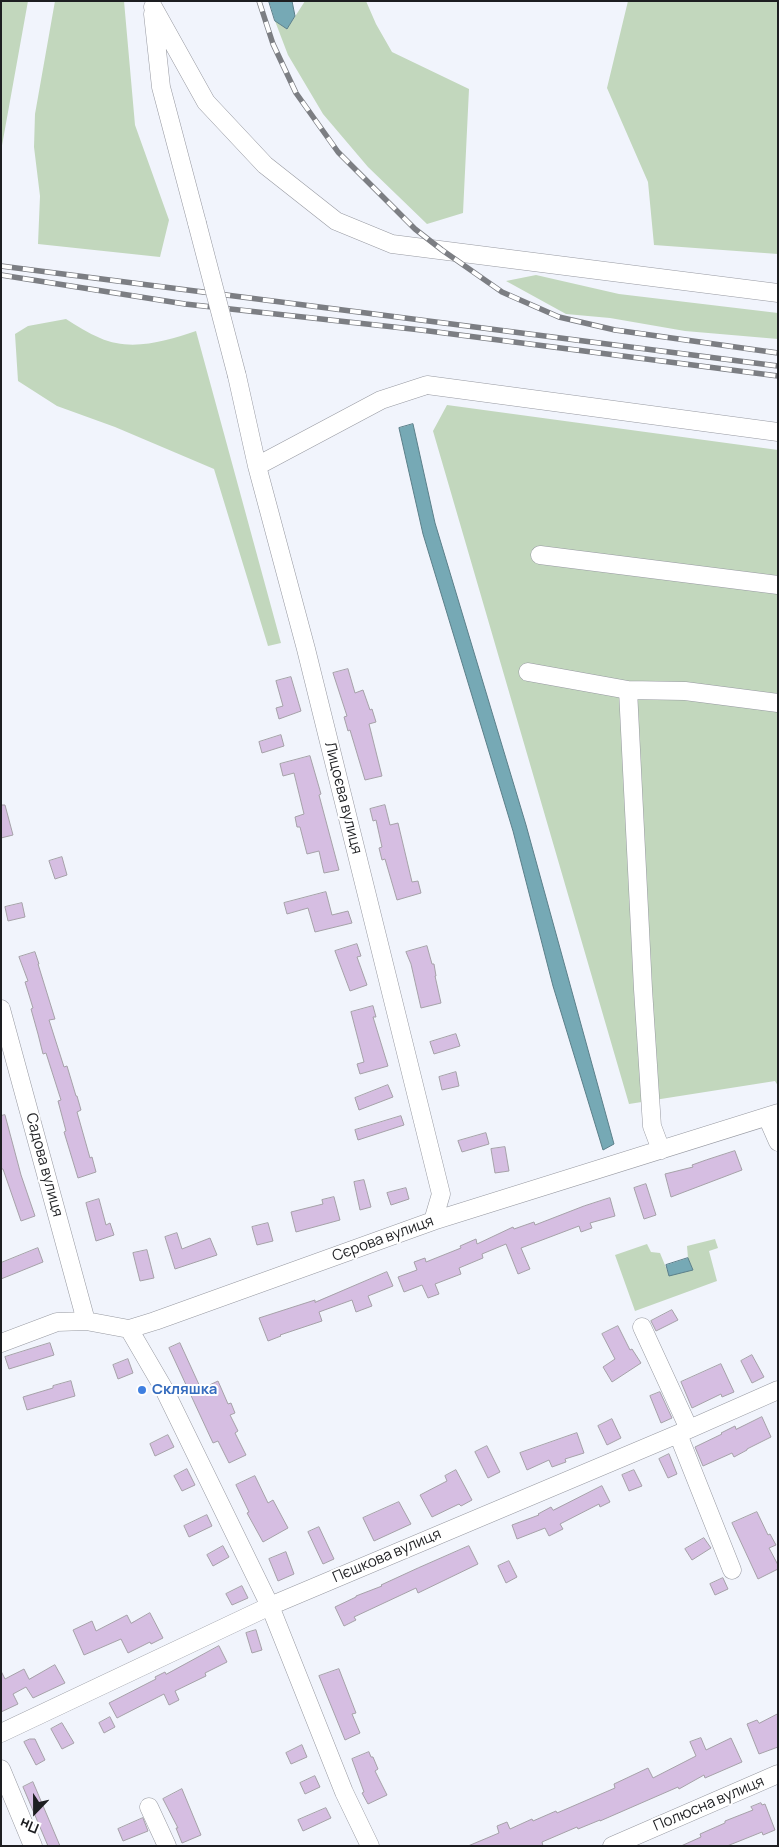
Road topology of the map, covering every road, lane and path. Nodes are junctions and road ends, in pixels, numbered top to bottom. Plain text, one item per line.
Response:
1 (152, 4) edge
2 (778, 294) edge
3 (778, 432) edge
4 (257, 466) junction
5 (540, 555) dead end
6 (778, 585) edge
7 (528, 672) dead end
8 (628, 690) junction
9 (778, 703) edge
10 (1, 1009) edge
11 (772, 1115) edge
12 (778, 1142) edge
13 (661, 1150) junction
14 (433, 1221) junction
15 (86, 1321) junction
16 (642, 1327) dead end
17 (129, 1329) junction
18 (1, 1343) edge
19 (778, 1390) edge
20 (683, 1432) junction
21 (732, 1570) dead end
22 (270, 1606) junction
23 (1, 1734) edge
24 (1, 1769) edge
25 (778, 1774) edge
26 (149, 1807) dead end
27 (32, 1846) edge
28 (167, 1846) edge
29 (370, 1846) edge
30 (612, 1846) edge

1 - 2 street
1 - 4 street, Лицоєва вулиця, bridge
3 - 4 street
4 - 14 street, Лицоєва вулиця
5 - 6 street
7 - 8 street
8 - 9 street
8 - 13 street
10 - 15 street, Садова вулиця
11 - 12 street
11 - 13 street, Сєрова вулиця
13 - 14 street, Сєрова вулиця
14 - 17 street, Сєрова вулиця
15 - 17 street, Сєрова вулиця
15 - 18 street, Сєрова вулиця
16 - 20 street
17 - 22 street
19 - 20 street, Пєшкова вулиця
20 - 21 street
20 - 22 street, Пєшкова вулиця
22 - 23 street, Пєшкова вулиця
22 - 29 street
24 - 27 street
25 - 30 street, Полюсна вулиця
26 - 28 street

